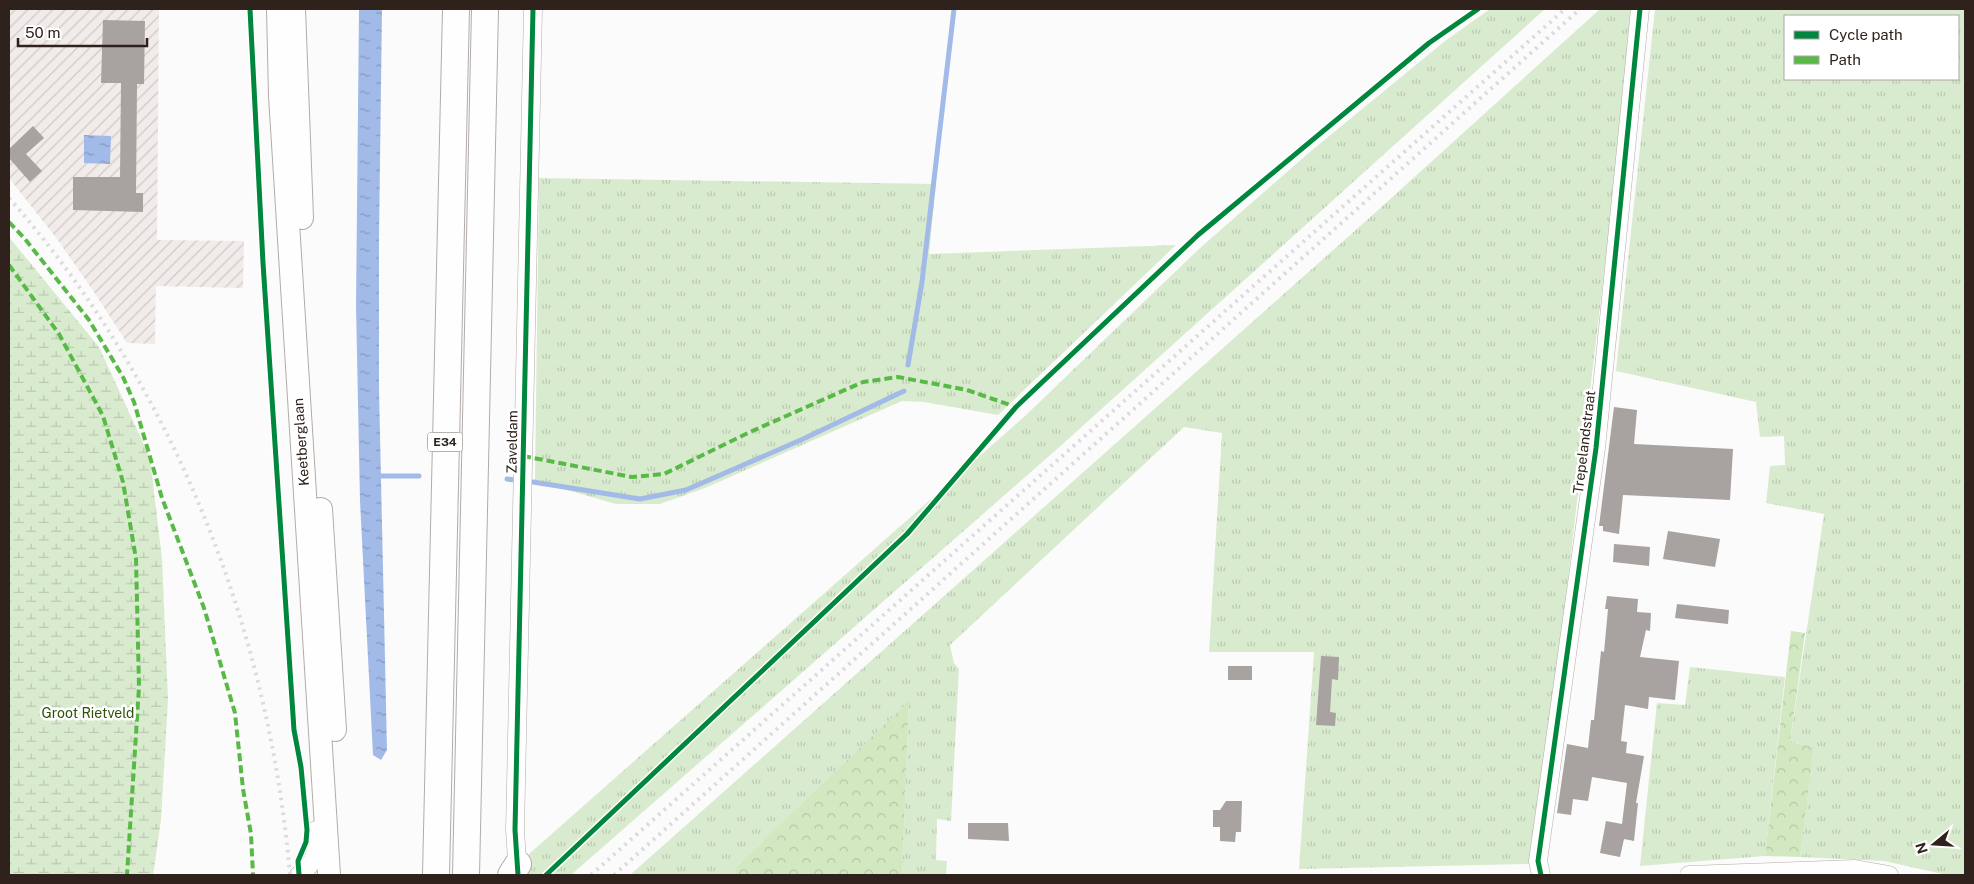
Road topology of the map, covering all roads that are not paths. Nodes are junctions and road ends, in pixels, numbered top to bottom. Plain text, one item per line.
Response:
1 (278, 9) edge
2 (294, 9) edge
3 (456, 9) edge
4 (486, 9) edge
5 (533, 9) edge
6 (1640, 9) edge
7 (324, 783) junction
8 (515, 872) edge
9 (467, 873) edge
10 (299, 875) edge
11 (330, 875) edge
12 (344, 875) edge
13 (436, 875) edge
14 (1541, 875) edge
15 (1689, 875) edge
16 (1889, 875) edge

1 - 7 main road, Keetberglaan
2 - 12 main road, Keetberglaan
3 - 13 highway, E34
4 - 9 highway, E34
5 - 8 street, Zaveldam
6 - 14 street, Trepelandstraat
7 - 10 street
7 - 11 main road, Keetberglaan
15 - 16 street

